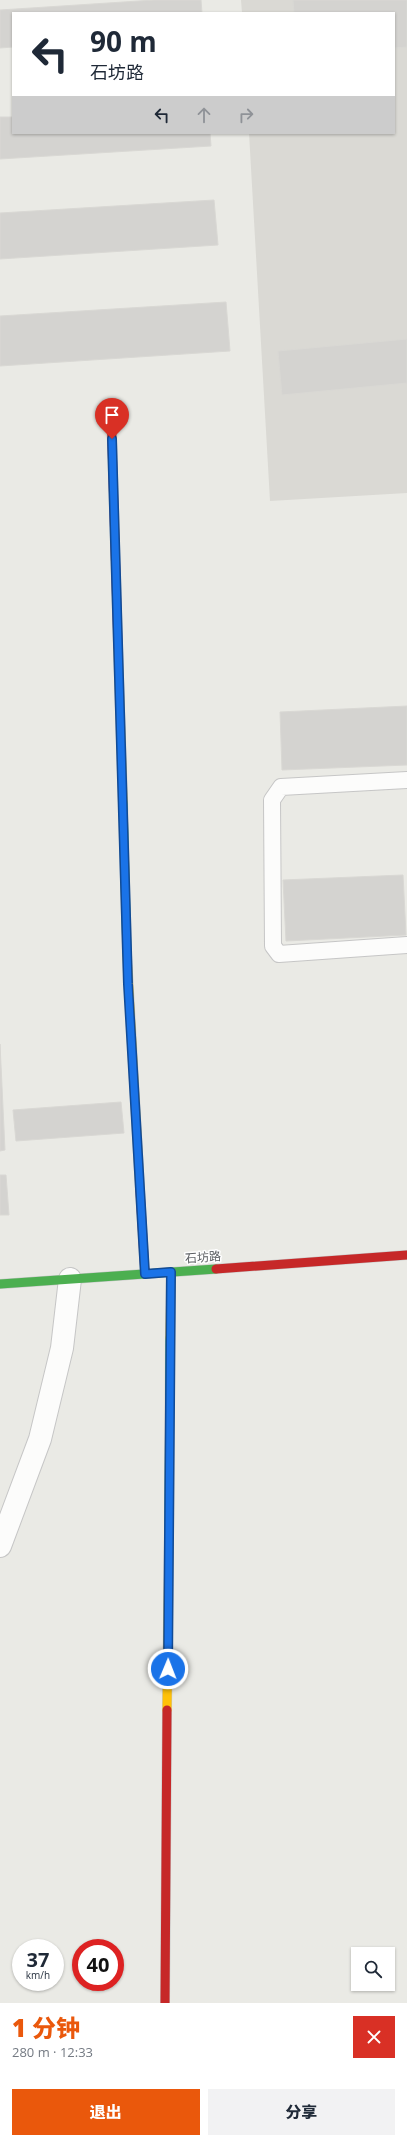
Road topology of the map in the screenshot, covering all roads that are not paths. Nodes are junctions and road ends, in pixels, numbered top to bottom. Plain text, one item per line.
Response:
1 (111, 408) dead end
2 (407, 780) edge
3 (407, 945) edge
4 (407, 1255) edge
5 (171, 1272) junction
6 (145, 1274) junction
7 (70, 1279) junction
8 (0, 1284) edge
9 (0, 1546) edge
10 (165, 2003) edge

1 - 6 street
2 - 3 lane
4 - 5 street, 石坊路
5 - 6 street, 石坊路
5 - 10 street
6 - 7 street, 石坊路
7 - 8 street, 石坊路
7 - 9 street

